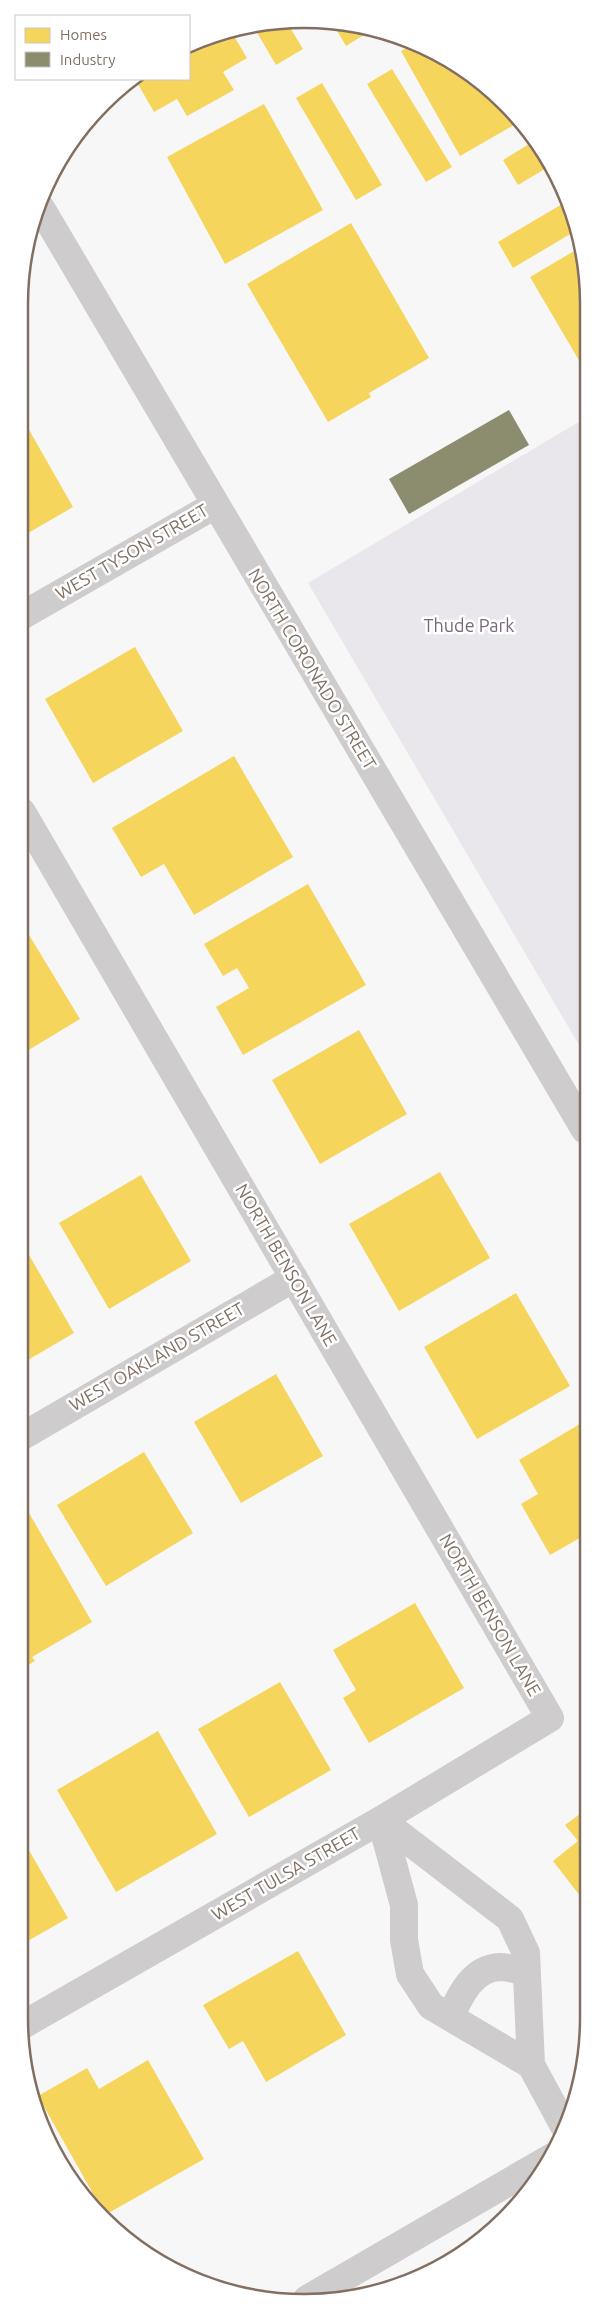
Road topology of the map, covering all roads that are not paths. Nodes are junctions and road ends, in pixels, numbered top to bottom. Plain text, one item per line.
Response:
1 (43, 212) edge
2 (214, 504) junction
3 (27, 613) edge
4 (27, 830) edge
5 (580, 1122) edge
6 (294, 1278) junction
7 (27, 1433) edge
8 (550, 1718) joint
9 (381, 1820) junction
10 (527, 1972) junction
11 (450, 2017) junction
12 (27, 2022) edge
13 (531, 2065) junction
14 (560, 2119) edge
15 (538, 2164) edge
16 (319, 2293) edge

1 - 2 street, NORTH CORONADO STREET
2 - 3 street, WEST TYSON STREET
2 - 5 street, NORTH CORONADO STREET
4 - 6 street, NORTH BENSON LANE
6 - 7 street, WEST OAKLAND STREET
6 - 8 street, NORTH BENSON LANE
8 - 9 street, WEST TULSA STREET
9 - 10 street
9 - 11 street
9 - 12 street, WEST TULSA STREET
10 - 11 street
10 - 13 street
11 - 13 street
13 - 14 street
15 - 16 street

